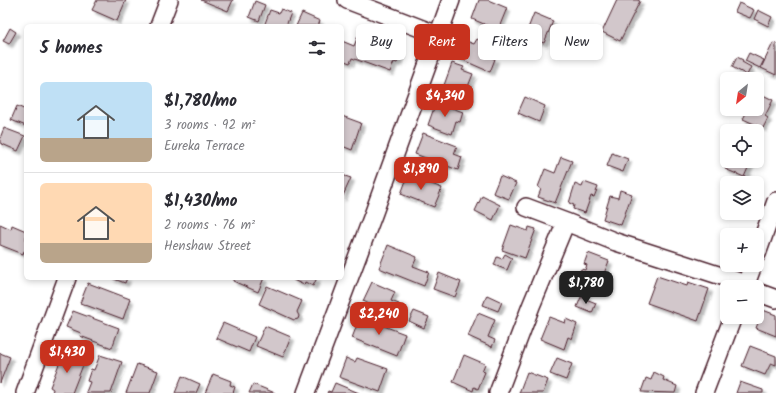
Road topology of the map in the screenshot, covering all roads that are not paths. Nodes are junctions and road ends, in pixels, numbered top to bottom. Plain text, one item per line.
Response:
1 (169, 0) edge
2 (347, 0) edge
3 (450, 0) edge
4 (160, 24) edge
5 (442, 24) edge
6 (414, 26) edge
7 (429, 60) edge
8 (776, 201) edge
9 (526, 207) dead end
10 (566, 222) junction
11 (764, 234) edge
12 (66, 280) edge
13 (726, 280) edge
14 (764, 294) edge
15 (776, 299) edge
16 (731, 324) edge
17 (25, 393) edge
18 (306, 393) edge
19 (498, 393) edge
20 (704, 393) edge

1 - 4 street
2 - 6 street
3 - 5 street
7 - 18 street
8 - 11 street
9 - 10 street
10 - 13 street
10 - 19 street
12 - 17 street
14 - 15 street
16 - 20 street

